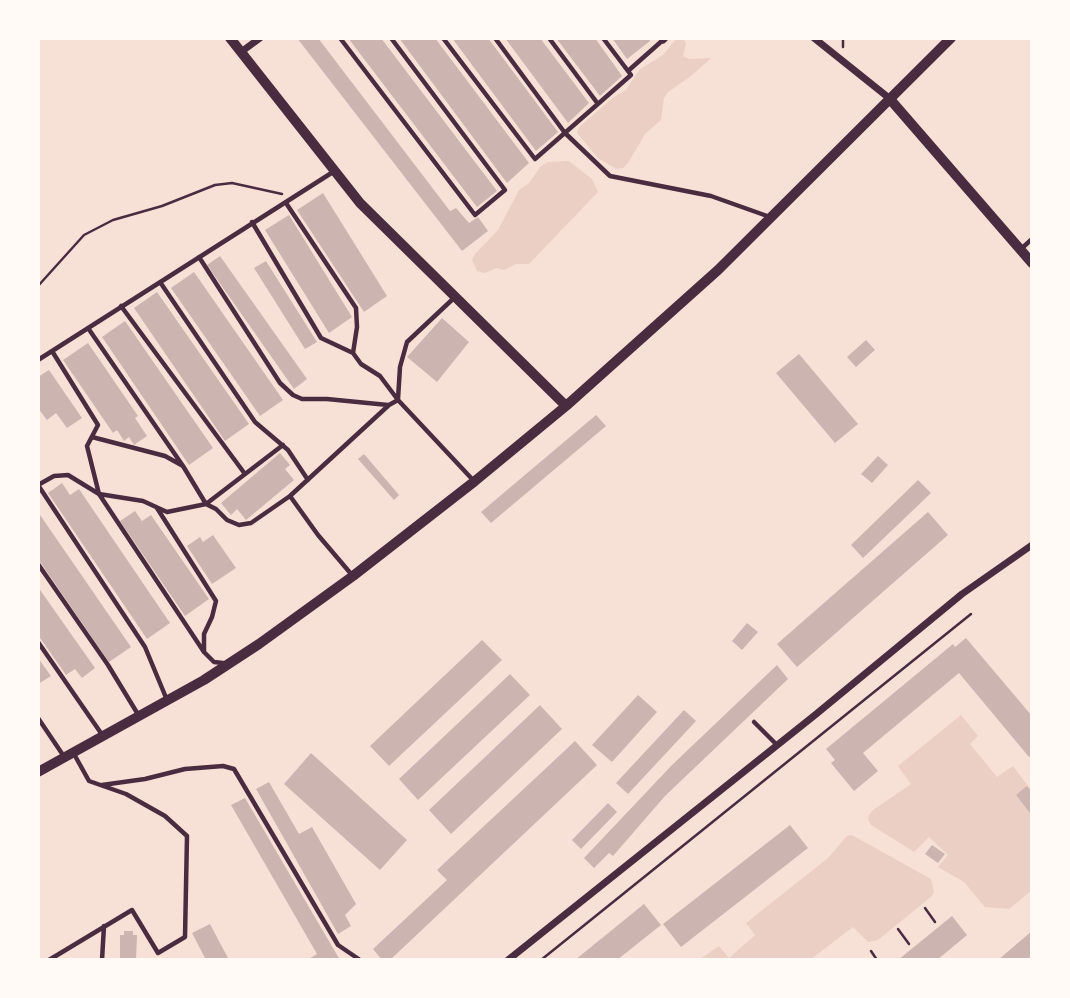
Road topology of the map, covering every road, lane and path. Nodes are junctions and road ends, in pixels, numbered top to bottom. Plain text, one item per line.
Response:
1 (230, 38) edge
2 (260, 38) edge
3 (340, 38) edge
4 (391, 38) edge
5 (443, 38) edge
6 (495, 38) edge
7 (549, 38) edge
8 (603, 38) edge
9 (814, 38) edge
10 (951, 38) edge
11 (663, 39) edge
12 (241, 52) junction
13 (628, 71) junction
14 (890, 99) junction
15 (598, 104) junction
16 (565, 133) junction
17 (334, 172) junction
18 (300, 191) junction
19 (286, 203) junction
20 (771, 217) junction
21 (252, 222) junction
22 (1031, 239) edge
23 (1020, 250) junction
24 (199, 257) junction
25 (1031, 263) edge
26 (160, 282) junction
27 (38, 286) edge
28 (456, 297) junction
29 (121, 306) junction
30 (88, 328) junction
31 (52, 351) junction
32 (353, 352) junction
33 (38, 359) edge
34 (398, 400) junction
35 (389, 405) junction
36 (566, 406) junction
37 (92, 437) junction
38 (283, 445) junction
39 (183, 466) junction
40 (244, 474) junction
41 (308, 480) junction
42 (475, 481) junction
43 (99, 494) junction
44 (290, 496) junction
45 (206, 504) junction
46 (156, 508) junction
47 (1031, 545) edge
48 (1031, 551) edge
49 (1012, 559) junction
50 (38, 564) edge
51 (353, 576) junction
52 (971, 614) dead end
53 (38, 642) edge
54 (204, 652) junction
55 (228, 664) junction
56 (167, 701) junction
57 (139, 717) junction
58 (39, 721) edge
59 (754, 722) dead end
60 (103, 737) junction
61 (777, 746) junction
62 (70, 756) junction
63 (38, 772) edge
64 (101, 785) junction
65 (925, 908) dead end
66 (935, 922) dead end
67 (104, 926) junction
68 (898, 929) dead end
69 (909, 944) dead end
70 (871, 951) dead end
71 (158, 953) junction
72 (49, 960) edge
73 (102, 960) edge
74 (157, 960) edge
75 (360, 960) edge
76 (508, 960) edge
77 (541, 960) edge
78 (877, 960) edge

1 - 12 street
2 - 12 street
3 - 4 lane
5 - 16 lane
6 - 16 lane
7 - 15 lane
8 - 13 lane
9 - 14 street
10 - 14 street
11 - 13 lane
12 - 17 street
13 - 15 lane
14 - 20 street
14 - 23 street
15 - 16 lane
16 - 20 lane
17 - 18 lane
17 - 28 street
18 - 19 lane
18 - 27 path
19 - 21 lane
19 - 32 lane
20 - 36 street
21 - 24 lane
21 - 32 lane
22 - 23 lane
23 - 25 street
24 - 26 lane
24 - 35 lane
26 - 29 lane
26 - 38 lane
28 - 34 lane
28 - 36 street
29 - 30 lane
29 - 40 lane
30 - 31 lane
30 - 39 lane
31 - 33 lane
31 - 37 lane
32 - 34 lane
34 - 35 lane
34 - 42 lane
35 - 41 lane
36 - 42 street
37 - 39 lane
37 - 43 lane
38 - 40 lane
38 - 41 lane
39 - 45 lane
40 - 45 lane
41 - 44 lane
42 - 51 street
43 - 46 lane
43 - 54 lane
43 - 56 lane
44 - 45 lane
44 - 51 lane
45 - 46 lane
46 - 54 lane
47 - 49 street
48 - 49 street
49 - 61 street
50 - 57 lane
51 - 55 street
52 - 77 path
53 - 60 lane
54 - 55 lane
55 - 56 street
56 - 57 street
57 - 60 street
58 - 62 lane
59 - 61 lane
60 - 62 street
61 - 76 street
62 - 63 street
62 - 64 lane
64 - 71 lane
64 - 75 lane
65 - 66 path
67 - 71 lane
67 - 72 lane
67 - 73 lane
68 - 69 path
70 - 78 path
71 - 74 lane

